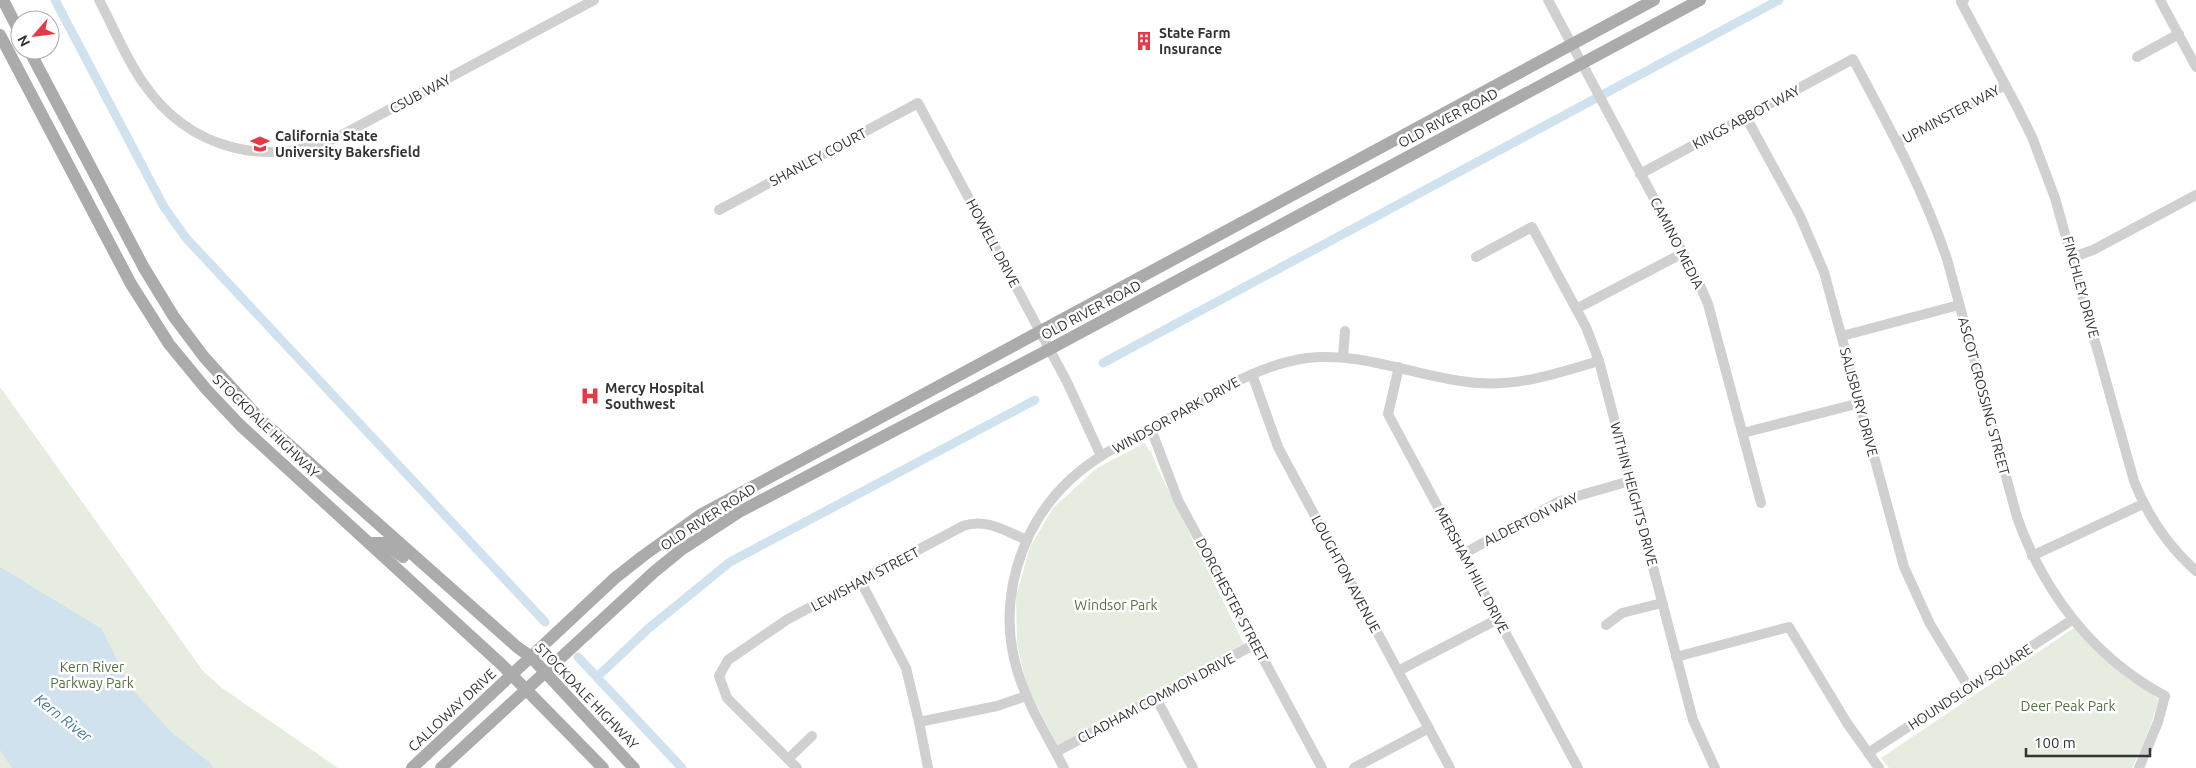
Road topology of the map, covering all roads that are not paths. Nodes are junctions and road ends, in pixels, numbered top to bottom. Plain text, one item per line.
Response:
1 (3, 0) edge
2 (99, 0) edge
3 (594, 0) edge
4 (1548, 0) edge
5 (1654, 0) edge
6 (1700, 0) edge
7 (2160, 0) edge
8 (1962, 1) edge
9 (10, 13) edge
10 (2178, 34) junction
11 (0, 35) edge
12 (1572, 44) junction
13 (2137, 56) dead end
14 (34, 60) edge
15 (1853, 60) joint
16 (1582, 63) junction
17 (2196, 67) edge
18 (2005, 85) junction
19 (918, 103) joint
20 (1746, 117) junction
21 (1898, 143) junction
22 (1640, 174) junction
23 (2196, 195) edge
24 (718, 210) dead end
25 (1683, 253) junction
26 (1476, 257) dead end
27 (2073, 257) junction
28 (1959, 305) junction
29 (1576, 309) junction
30 (1040, 330) junction
31 (1345, 331) dead end
32 (1842, 336) junction
33 (1050, 350) junction
34 (1344, 357) junction
35 (1599, 362) junction
36 (1399, 367) junction
37 (1252, 374) junction
38 (1860, 403) junction
39 (1151, 429) junction
40 (1743, 433) junction
41 (838, 439) junction
42 (1101, 456) junction
43 (1630, 481) junction
44 (784, 488) junction
45 (1761, 503) dead end
46 (2143, 504) junction
47 (1027, 540) junction
48 (368, 543) junction
49 (1463, 554) junction
50 (2032, 556) junction
51 (2196, 570) edge
52 (861, 582) junction
53 (452, 589) junction
54 (1662, 603) junction
55 (1498, 619) junction
56 (2072, 620) junction
57 (1606, 625) dead end
58 (1255, 644) junction
59 (531, 657) junction
60 (1676, 657) junction
61 (1398, 671) junction
62 (544, 672) junction
63 (512, 675) junction
64 (1969, 688) junction
65 (526, 689) junction
66 (1026, 696) junction
67 (1156, 698) junction
68 (920, 722) junction
69 (1429, 728) junction
70 (812, 736) dead end
71 (1056, 752) junction
72 (1868, 753) junction
73 (788, 759) junction
74 (412, 768) edge
75 (441, 768) edge
76 (602, 768) edge
77 (634, 768) edge
78 (797, 768) edge
79 (928, 768) edge
80 (1064, 768) edge
81 (1193, 768) edge
82 (1322, 768) edge
83 (1354, 768) edge
84 (1450, 768) edge
85 (1578, 768) edge
86 (1715, 768) edge
87 (1879, 768) edge
88 (2140, 768) edge

1 - 9 main road
2 - 3 street, CSUB WAY
4 - 12 street, CAMINO MEDIA
5 - 12 main road, OLD RIVER ROAD
6 - 16 main road, OLD RIVER ROAD
7 - 10 street
8 - 18 street, FINCHLEY DRIVE
10 - 13 street
10 - 17 street
11 - 48 main road, STOCKDALE HIGHWAY
12 - 16 street, CAMINO MEDIA
12 - 30 main road, OLD RIVER ROAD
14 - 53 main road, STOCKDALE HIGHWAY
15 - 20 street, KINGS ABBOT WAY
15 - 21 street, ASCOT CROSSING STREET
16 - 22 street, CAMINO MEDIA
16 - 33 main road, OLD RIVER ROAD
18 - 21 street, UPMINSTER WAY
18 - 27 street, FINCHLEY DRIVE
19 - 24 street, SHANLEY COURT
19 - 30 street, HOWELL DRIVE
20 - 22 street, KINGS ABBOT WAY
20 - 32 street, SALISBURY DRIVE
21 - 28 street, ASCOT CROSSING STREET
22 - 25 street, CAMINO MEDIA
23 - 27 street
25 - 29 street
25 - 40 street, CAMINO MEDIA
26 - 29 street, WITHIN HEIGHTS DRIVE
27 - 46 street, FINCHLEY DRIVE
28 - 32 street
28 - 50 street, ASCOT CROSSING STREET
29 - 35 street, WITHIN HEIGHTS DRIVE
30 - 33 street, HOWELL DRIVE
30 - 41 main road, OLD RIVER ROAD
31 - 34 street
32 - 38 street, SALISBURY DRIVE
33 - 42 street, HOWELL DRIVE
33 - 44 main road, OLD RIVER ROAD
34 - 36 street, WINDSOR PARK DRIVE
34 - 37 street, WINDSOR PARK DRIVE
35 - 36 street, WINDSOR PARK DRIVE
35 - 43 street, WITHIN HEIGHTS DRIVE
36 - 49 street, MERSHAM HILL DRIVE
37 - 39 street, WINDSOR PARK DRIVE
37 - 61 street, LOUGHTON AVENUE
38 - 40 street
38 - 64 street, SALISBURY DRIVE
39 - 42 street, WINDSOR PARK DRIVE
39 - 58 street, DORCHESTER STREET
40 - 45 street, CAMINO MEDIA
41 - 44 main road
41 - 59 main road, OLD RIVER ROAD
42 - 47 street, WINDSOR PARK DRIVE
43 - 49 street, ALDERTON WAY
43 - 54 street, WITHIN HEIGHTS DRIVE
44 - 62 main road, OLD RIVER ROAD
46 - 50 street
46 - 51 street, FINCHLEY DRIVE
47 - 52 street, LEWISHAM STREET
47 - 66 street, WINDSOR PARK DRIVE
48 - 53 main road
48 - 63 main road, STOCKDALE HIGHWAY
49 - 55 street, MERSHAM HILL DRIVE
50 - 56 street, ASCOT CROSSING STREET
52 - 68 street
52 - 73 street, LEWISHAM STREET
53 - 59 main road, STOCKDALE HIGHWAY
54 - 57 street
54 - 60 street, WITHIN HEIGHTS DRIVE
55 - 61 street
55 - 85 street, MERSHAM HILL DRIVE
56 - 64 street, HOUNDSLOW SQUARE
56 - 88 street, ASCOT CROSSING STREET
58 - 67 street, CLADHAM COMMON DRIVE
58 - 82 street, DORCHESTER STREET
59 - 62 main road, STOCKDALE HIGHWAY
59 - 63 main road, OLD RIVER ROAD
60 - 72 street
60 - 86 street, WITHIN HEIGHTS DRIVE
61 - 69 street, LOUGHTON AVENUE
62 - 65 main road, OLD RIVER ROAD
62 - 77 main road, STOCKDALE HIGHWAY
63 - 65 main road, STOCKDALE HIGHWAY
63 - 74 main road, CALLOWAY DRIVE
64 - 72 street, HOUNDSLOW SQUARE
65 - 75 main road
65 - 76 main road, STOCKDALE HIGHWAY
66 - 68 street
66 - 71 street, WINDSOR PARK DRIVE
67 - 71 street, CLADHAM COMMON DRIVE
67 - 81 street
68 - 79 street
69 - 83 street
69 - 84 street, LOUGHTON AVENUE
70 - 73 street
71 - 80 street, WINDSOR PARK DRIVE
72 - 87 street
73 - 78 street

